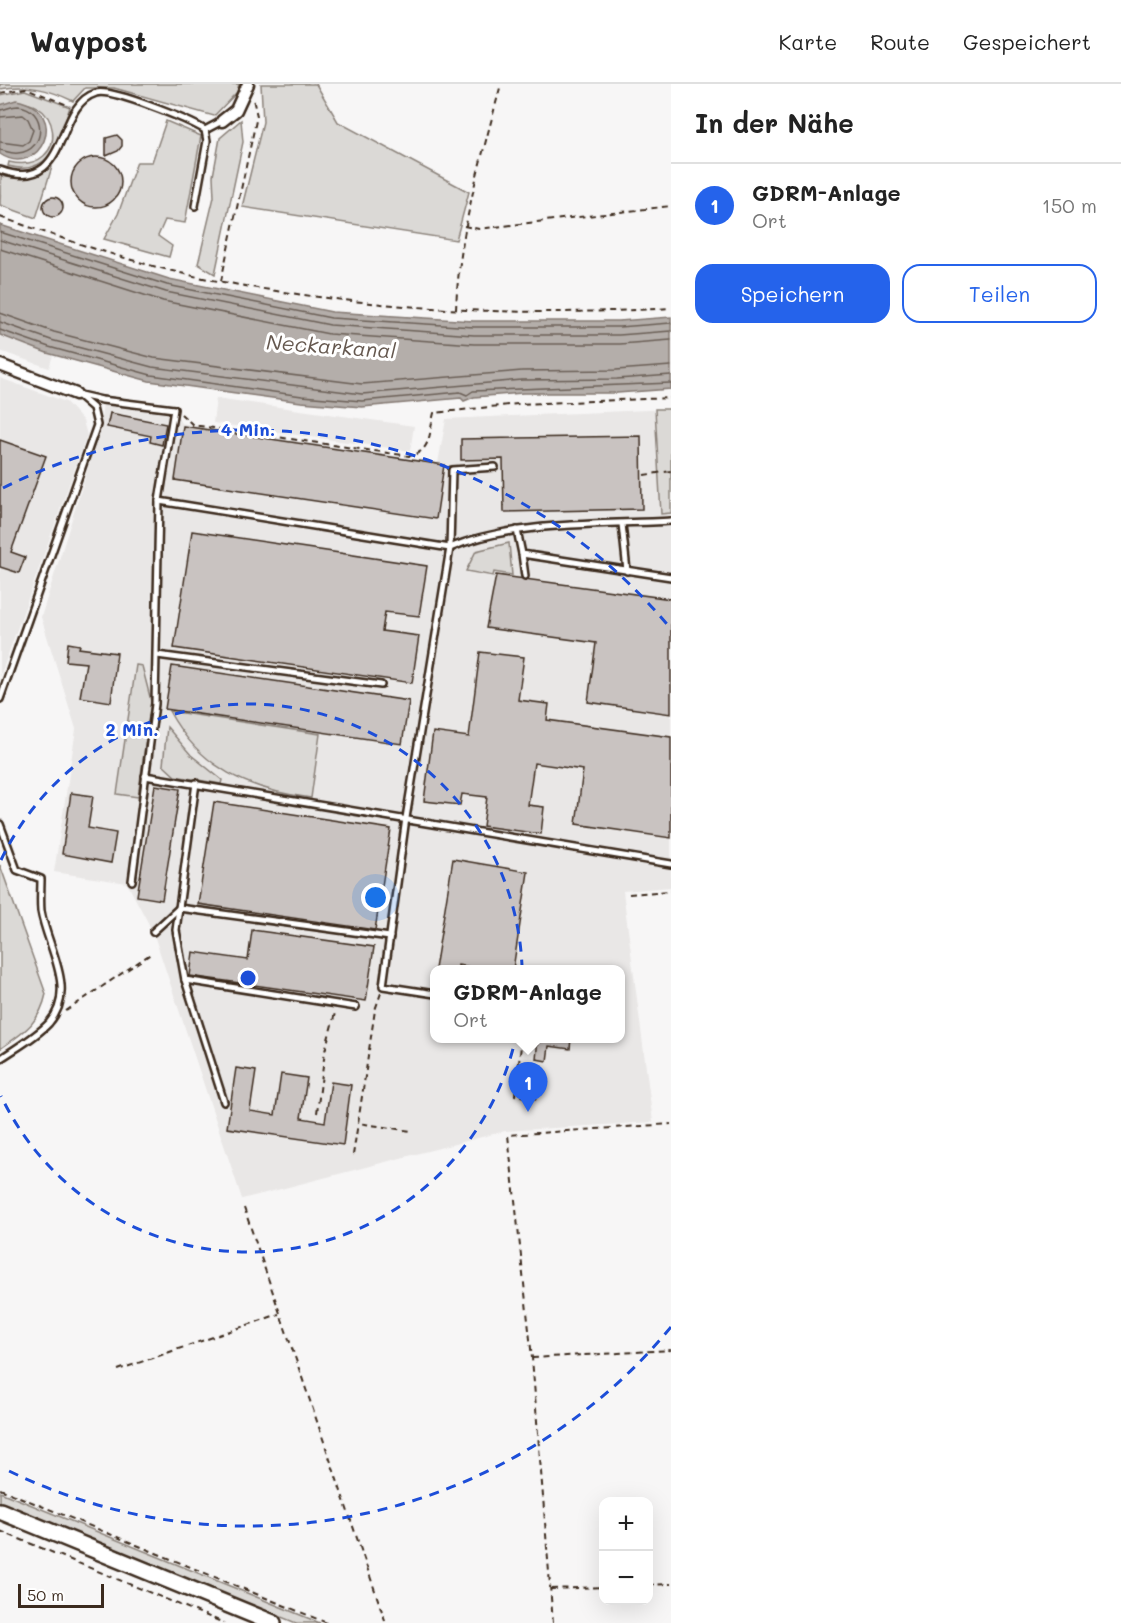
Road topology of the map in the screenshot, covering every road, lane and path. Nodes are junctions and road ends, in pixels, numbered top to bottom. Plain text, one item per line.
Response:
1 (248, 84) edge
2 (501, 84) edge
3 (0, 93) edge
4 (75, 108) junction
5 (257, 116) dead end
6 (222, 122) joint
7 (205, 130) junction
8 (0, 170) edge
9 (195, 206) dead end
10 (671, 206) edge
11 (0, 218) edge
12 (464, 226) junction
13 (221, 282) junction
14 (671, 308) edge
15 (456, 310) junction
16 (0, 365) edge
17 (76, 394) junction
18 (671, 398) edge
19 (174, 408) junction
20 (495, 467) dead end
21 (671, 471) edge
22 (644, 475) dead end
23 (159, 501) junction
24 (671, 521) edge
25 (622, 524) junction
26 (517, 530) junction
27 (450, 548) junction
28 (522, 554) junction
29 (627, 571) junction
30 (525, 576) dead end
31 (671, 578) edge
32 (157, 655) junction
33 (381, 685) dead end
34 (0, 699) edge
35 (146, 776) junction
36 (196, 783) junction
37 (406, 818) junction
38 (0, 825) edge
39 (671, 864) edge
40 (132, 881) dead end
41 (671, 891) edge
42 (629, 894) dead end
43 (179, 908) junction
44 (153, 932) dead end
45 (390, 937) junction
46 (152, 953) dead end
47 (185, 980) junction
48 (383, 986) junction
49 (430, 993) edge
50 (338, 1004) junction
51 (356, 1007) dead end
52 (49, 1023) junction
53 (521, 1043) edge
54 (0, 1059) edge
55 (538, 1099) dead end
56 (224, 1102) dead end
57 (317, 1113) dead end
58 (358, 1123) junction
59 (671, 1124) edge
60 (411, 1131) dead end
61 (353, 1155) dead end
62 (244, 1208) dead end
63 (279, 1314) junction
64 (671, 1350) edge
65 (532, 1358) junction
66 (118, 1370) dead end
67 (0, 1489) edge
68 (0, 1511) edge
69 (0, 1531) edge
70 (671, 1584) edge
71 (653, 1585) edge
72 (599, 1587) edge
73 (551, 1589) junction
74 (224, 1623) edge
75 (273, 1623) edge
76 (327, 1623) edge
77 (386, 1623) edge
78 (553, 1623) edge

1 - 6 street
2 - 12 path
3 - 4 path
4 - 7 lane
4 - 8 lane
5 - 13 path
6 - 7 lane
7 - 9 lane
10 - 12 path
11 - 13 path
12 - 15 path
13 - 15 path
14 - 15 path
16 - 17 street
17 - 19 lane
17 - 34 lane
18 - 19 path
19 - 23 lane
20 - 27 lane
21 - 22 path
23 - 27 lane
23 - 32 lane
24 - 25 lane
25 - 26 lane
25 - 29 lane
26 - 27 lane
26 - 28 lane
27 - 37 lane
28 - 29 lane
28 - 30 lane
29 - 31 lane
32 - 33 lane
32 - 35 lane
35 - 36 lane
35 - 40 lane
36 - 37 lane
36 - 43 lane
37 - 39 lane
37 - 45 lane
38 - 52 lane
41 - 42 path
43 - 44 lane
43 - 45 lane
43 - 47 lane
45 - 48 lane
46 - 52 path
47 - 50 lane
47 - 56 lane
48 - 49 lane
48 - 58 path
50 - 51 lane
50 - 57 path
52 - 54 lane
53 - 55 path
58 - 60 path
58 - 61 path
59 - 65 path
62 - 63 path
63 - 66 path
63 - 77 path
64 - 65 path
65 - 73 path
67 - 76 path
68 - 75 main road
69 - 74 path
70 - 71 path
72 - 73 path
73 - 78 path

